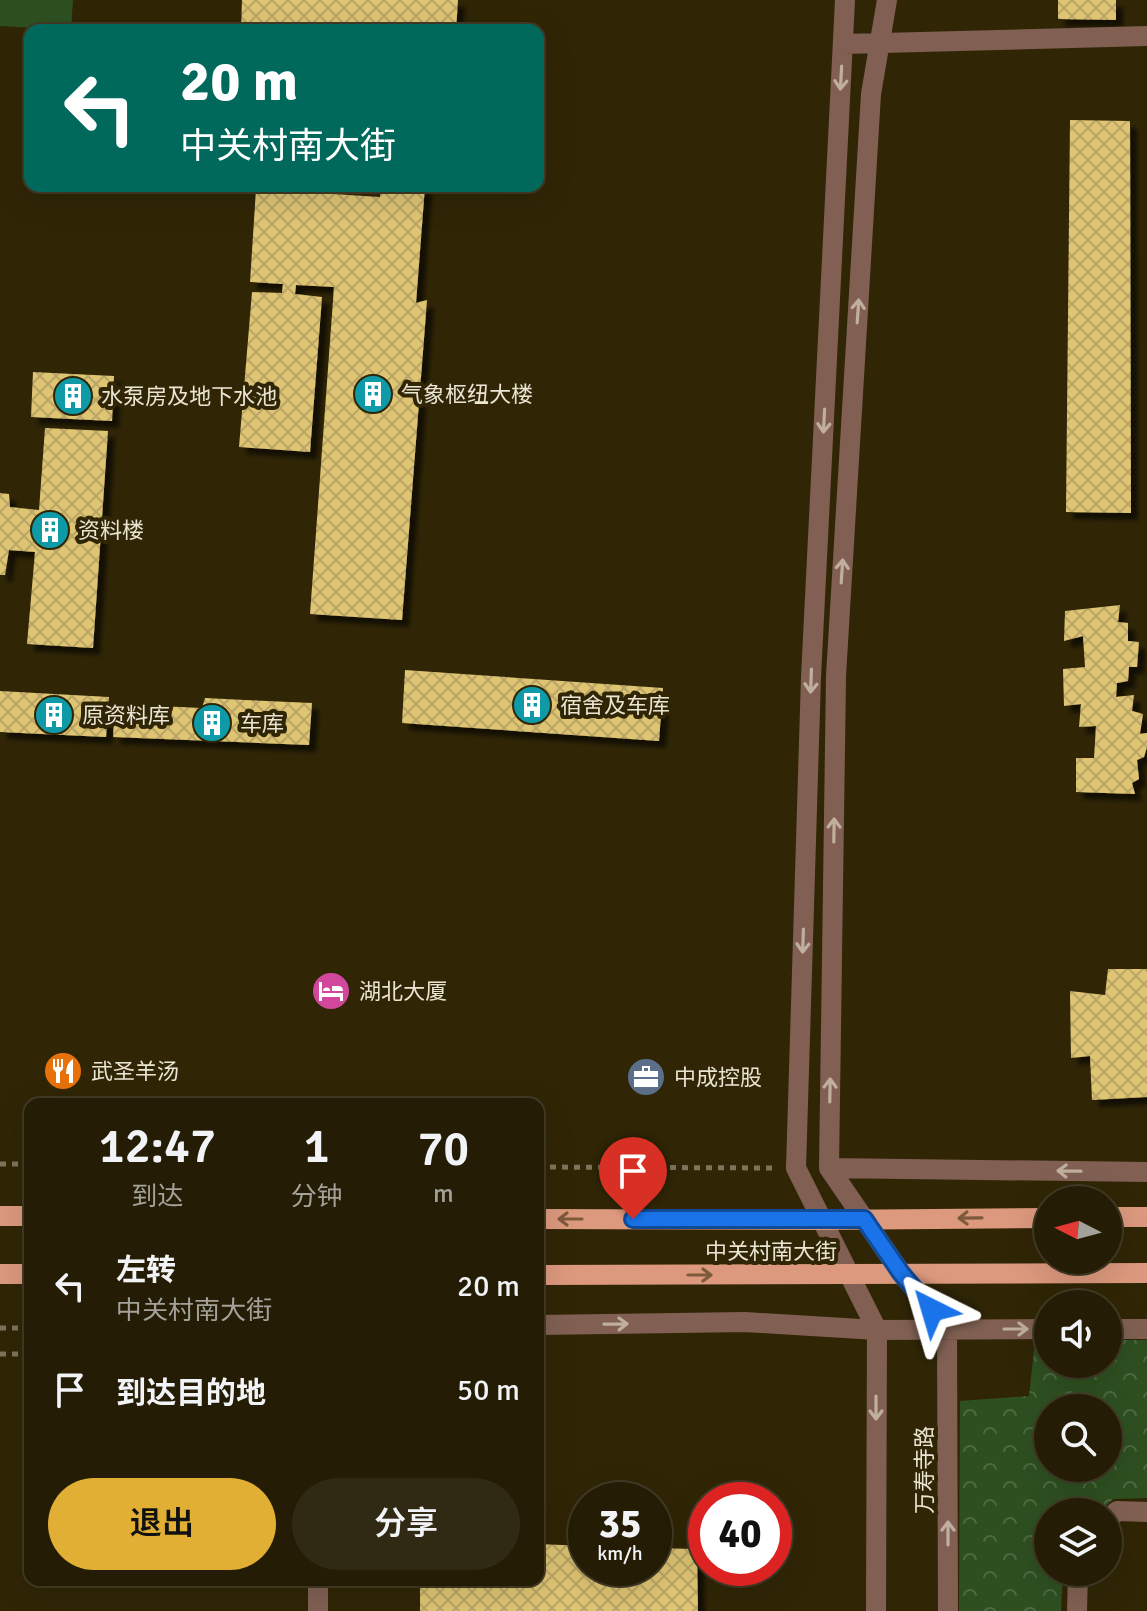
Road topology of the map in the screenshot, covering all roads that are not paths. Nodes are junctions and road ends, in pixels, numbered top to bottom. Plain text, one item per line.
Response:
1 (845, 0) edge
2 (887, 0) edge
3 (1147, 36) edge
4 (880, 43) junction
5 (843, 44) junction
6 (829, 1168) junction
7 (1147, 1172) edge
8 (0, 1216) edge
9 (24, 1216) edge
10 (1122, 1217) edge
11 (1147, 1217) edge
12 (1034, 1218) edge
13 (544, 1219) edge
14 (864, 1219) junction
15 (822, 1220) junction
16 (901, 1273) junction
17 (1147, 1273) edge
18 (0, 1274) edge
19 (24, 1274) edge
20 (544, 1275) edge
21 (848, 1275) junction
22 (544, 1325) edge
23 (947, 1329) junction
24 (1034, 1329) edge
25 (1122, 1329) edge
26 (1147, 1329) edge
27 (877, 1330) junction
28 (1122, 1511) edge
29 (1147, 1512) edge
30 (318, 1586) edge
31 (1078, 1586) edge
32 (318, 1611) edge
33 (876, 1611) edge
34 (948, 1611) edge
35 (1077, 1611) edge

1 - 5 street
2 - 4 street
3 - 4 street
4 - 5 street
6 -> 4 street
5 -> 15 street
7 -> 6 street
6 - 14 street
8 - 9 main road
10 - 11 main road
12 -> 14 main road, 中关村南大街
15 -> 13 main road, 中关村南大街
14 - 15 main road, 中关村南大街
14 - 16 street
15 - 21 street
16 - 17 main road, 中关村南大街
16 - 21 main road, 中关村南大街
16 - 23 street
18 - 19 main road
20 -> 21 main road, 中关村南大街
21 - 27 street
22 -> 27 street
23 -> 24 street
23 - 27 street
34 -> 23 street, 万寿寺路
25 - 26 street
27 -> 33 street
28 - 29 street
30 - 32 street
31 - 35 street

